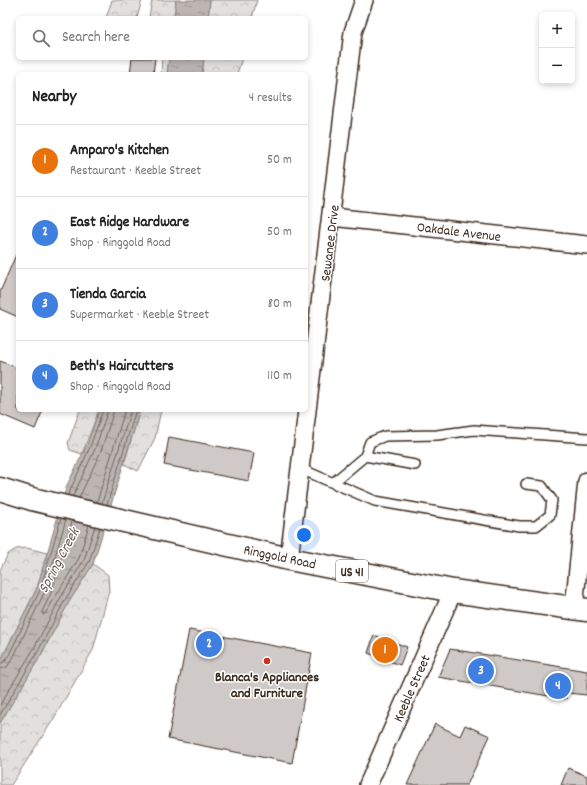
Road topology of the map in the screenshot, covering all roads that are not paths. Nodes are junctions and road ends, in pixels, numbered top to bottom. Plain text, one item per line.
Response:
1 (364, 0) edge
2 (332, 216) junction
3 (587, 245) edge
4 (308, 412) edge
5 (308, 412) edge
6 (587, 438) edge
7 (365, 456) junction
8 (416, 465) dead end
9 (301, 469) junction
10 (587, 481) edge
11 (334, 482) junction
12 (526, 484) dead end
13 (0, 489) edge
14 (585, 519) edge
15 (289, 559) junction
16 (453, 591) junction
17 (580, 609) edge
18 (368, 785) edge

1 - 2 street, Sewanee Drive
2 - 3 street, Oakdale Avenue
2 - 4 street, Sewanee Drive
5 - 9 street, Sewanee Drive
6 - 7 lane
7 - 8 lane
7 - 11 lane
9 - 11 lane
9 - 15 street, Sewanee Drive
10 - 14 street
11 - 12 lane
13 - 15 main road, Ringgold Road / US 41
14 - 17 street
15 - 16 main road, Ringgold Road / US 41
16 - 17 main road, Ringgold Road / US 41
16 - 18 street, Keeble Street

